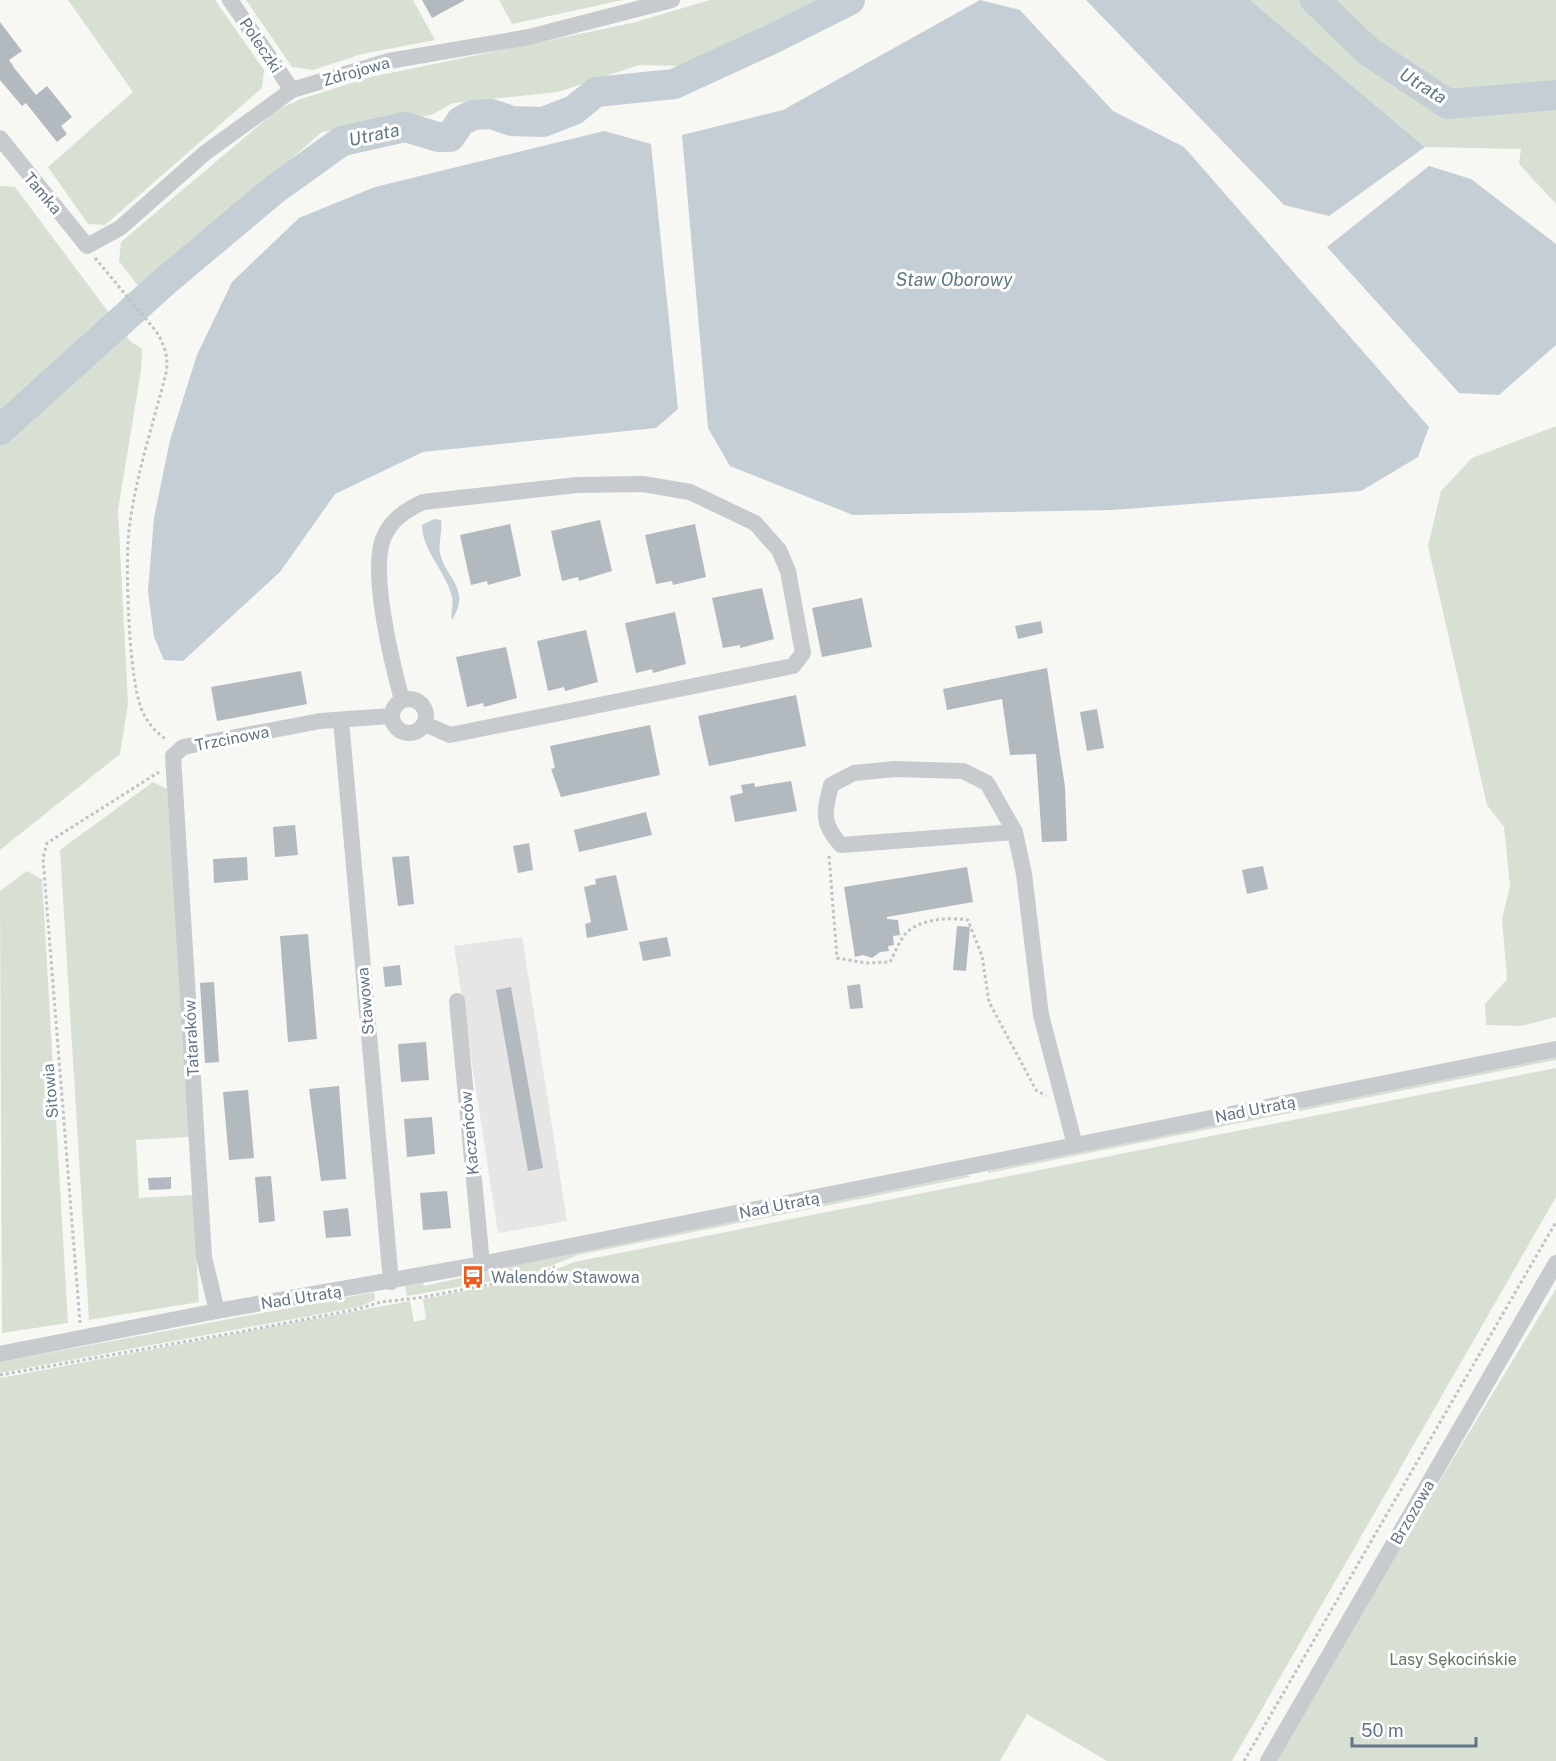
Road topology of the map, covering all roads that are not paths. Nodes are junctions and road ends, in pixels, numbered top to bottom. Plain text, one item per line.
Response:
1 (230, 0) edge
2 (672, 0) edge
3 (651, 3) edge
4 (292, 90) junction
5 (0, 138) edge
6 (7, 164) edge
7 (87, 246) joint
8 (402, 700) junction
9 (391, 716) junction
10 (340, 720) junction
11 (424, 724) junction
12 (171, 764) joint
13 (1015, 832) junction
14 (457, 1001) dead end
15 (1556, 1049) edge
16 (1075, 1145) junction
17 (1556, 1263) edge
18 (482, 1264) junction
19 (391, 1282) junction
20 (217, 1311) junction
21 (0, 1354) edge
22 (1268, 1761) edge

1 - 4 street, Poleczki
2 - 3 street, Zdrojowa
3 - 4 street, Zdrojowa
4 - 7 street, Zdrojowa
5 - 6 street, Tamka
6 - 7 street, Tamka
8 - 9 street
8 - 11 street
8 - 11 street
9 - 10 street, Trzcinowa
9 - 11 street
10 - 12 street, Trzcinowa
10 - 19 street, Stawowa
12 - 20 street, Tataraków
13 - 13 street
13 - 16 street
14 - 18 street, Kaczeńców
15 - 16 street, Nad Utratą
16 - 18 street, Nad Utratą
17 - 22 street, Brzozowa
18 - 19 street, Nad Utratą
19 - 20 street, Nad Utratą
20 - 21 street, Nad Utratą

